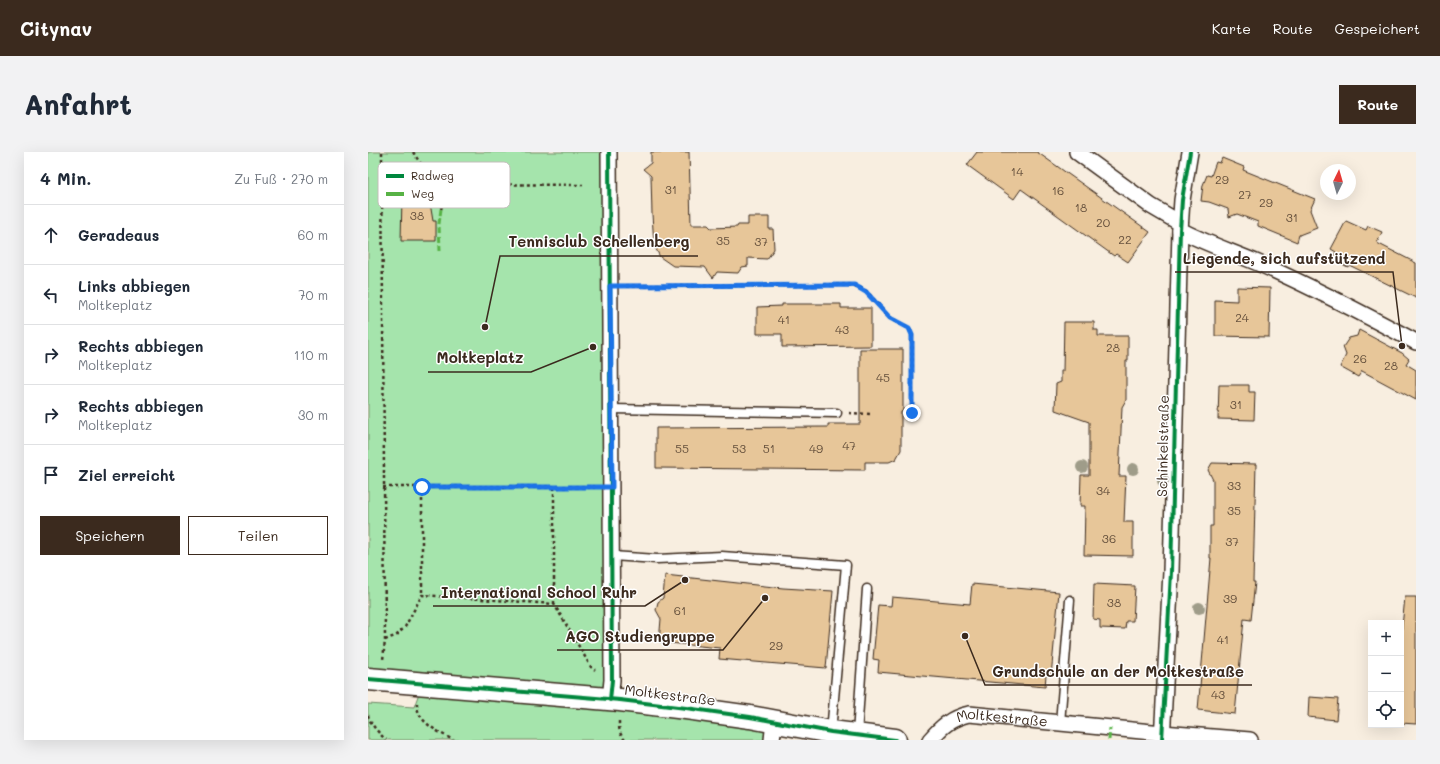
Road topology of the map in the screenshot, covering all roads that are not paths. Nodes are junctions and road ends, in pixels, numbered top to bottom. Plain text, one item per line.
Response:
1 (609, 152) edge
2 (1077, 152) edge
3 (1190, 152) edge
4 (1180, 227) junction
5 (1416, 342) edge
6 (611, 409) junction
7 (836, 413) road end
8 (612, 556) junction
9 (867, 589) dead end
10 (1070, 600) dead end
11 (374, 680) edge
12 (611, 690) junction
13 (1060, 723) junction
14 (773, 730) edge
15 (831, 732) junction
16 (857, 735) junction
17 (1162, 737) edge
18 (895, 740) edge
19 (930, 740) edge
20 (1250, 740) edge

1 - 6 street
2 - 4 street
3 - 4 street, Schinkelstraße
4 - 5 street
4 - 17 street, Schinkelstraße
6 - 7 lane
6 - 8 street
8 - 12 street
8 - 15 lane
9 - 16 lane
10 - 13 lane
11 - 12 street, Moltkestraße
12 - 14 street, Moltkestraße
13 - 17 street, Moltkestraße
13 - 19 street, Moltkestraße
14 - 15 street, Moltkestraße
15 - 16 street, Moltkestraße
16 - 18 street, Moltkestraße
17 - 20 street, Moltkestraße

